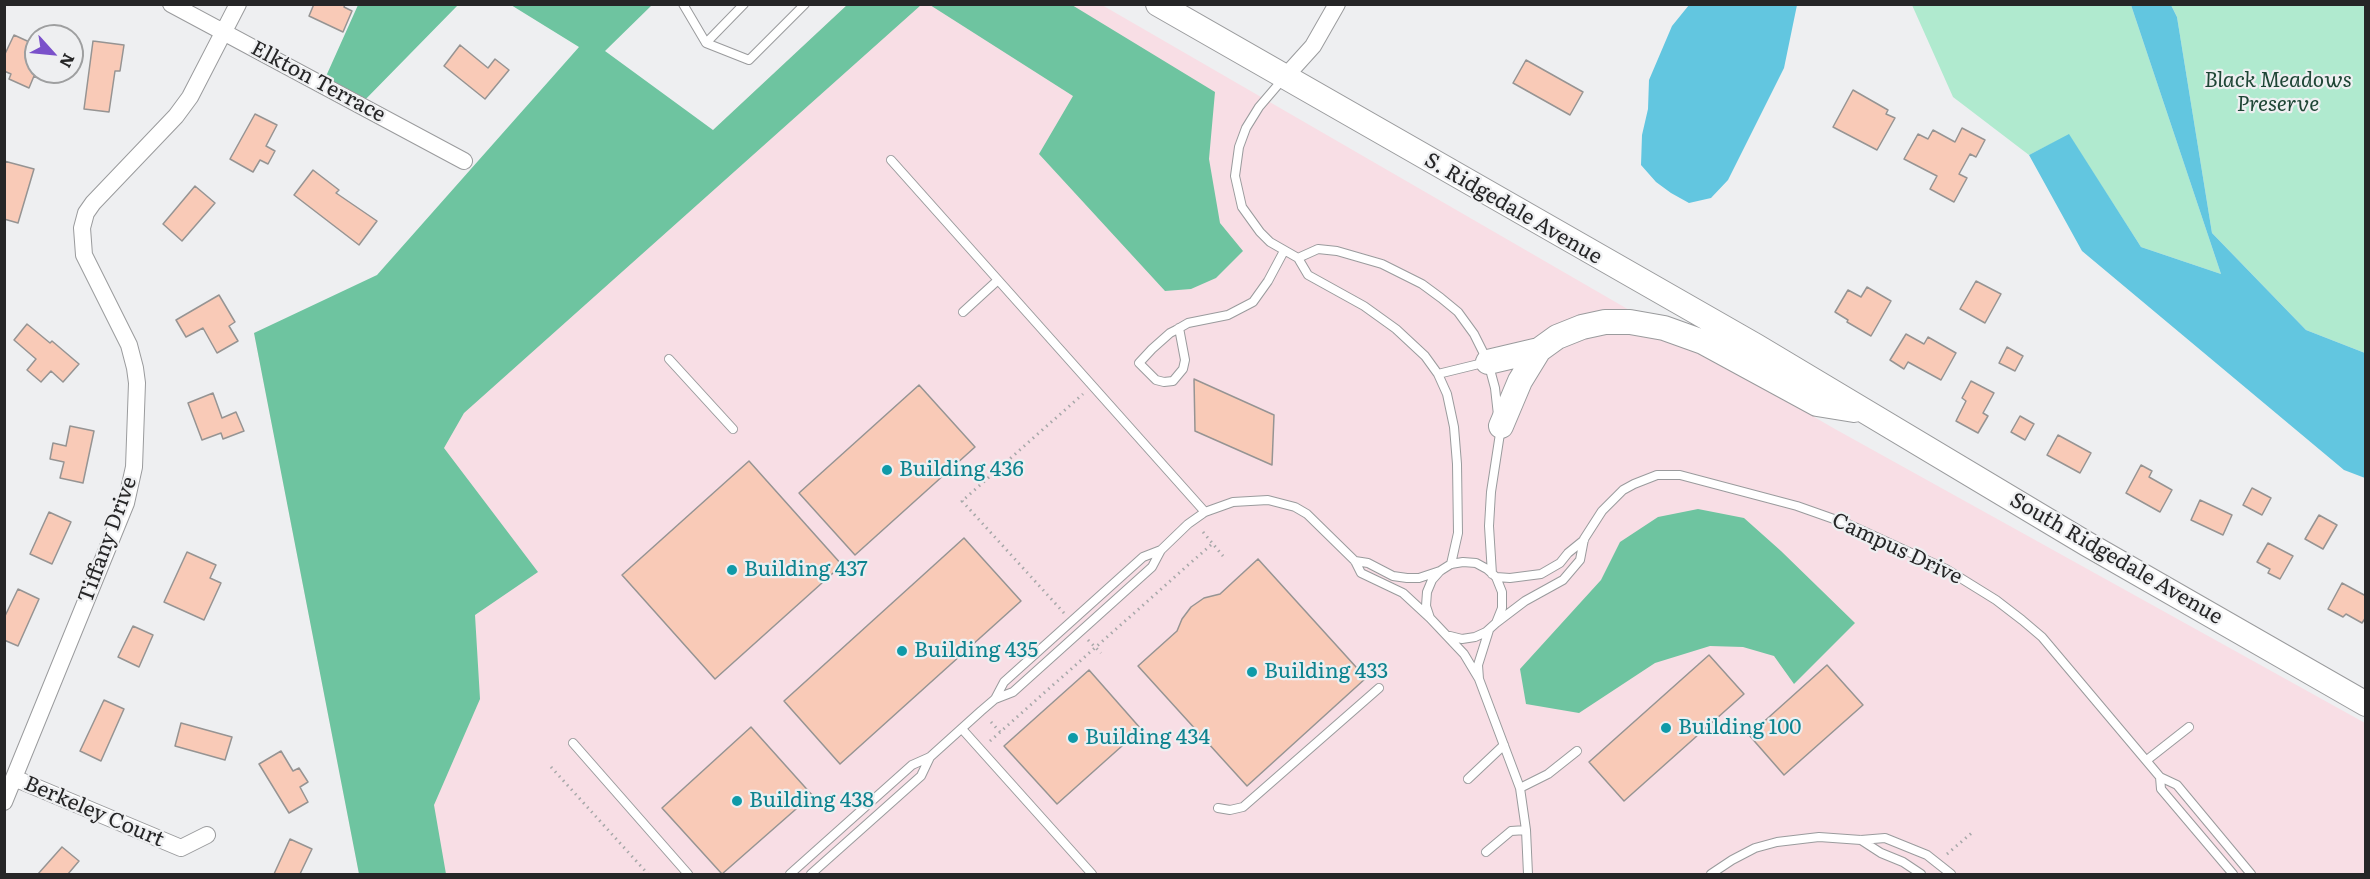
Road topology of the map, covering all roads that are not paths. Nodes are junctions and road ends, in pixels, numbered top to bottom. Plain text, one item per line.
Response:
1 (171, 4) edge
2 (238, 4) edge
3 (683, 4) edge
4 (744, 4) edge
5 (805, 4) edge
6 (1158, 4) edge
7 (1337, 4) edge
8 (224, 33) junction
9 (706, 43) junction
10 (1286, 77) junction
11 (891, 160) dead end
12 (464, 161) dead end
13 (1284, 250) junction
14 (1298, 258) junction
15 (998, 280) junction
16 (963, 312) dead end
17 (1179, 328) junction
18 (1539, 350) junction
19 (669, 359) dead end
20 (1488, 362) junction
21 (1438, 374) junction
22 (1869, 412) junction
23 (1501, 426) junction
24 (733, 429) dead end
25 (1205, 512) junction
26 (1584, 539) junction
27 (1161, 550) junction
28 (1355, 561) junction
29 (1451, 564) junction
30 (1440, 570) junction
31 (1494, 576) junction
32 (1430, 618) junction
33 (1492, 626) junction
34 (1450, 636) junction
35 (1479, 679) junction
36 (1379, 688) dead end
37 (995, 699) junction
38 (2366, 704) edge
39 (2189, 727) dead end
40 (962, 729) junction
41 (573, 743) dead end
42 (1504, 745) junction
43 (1577, 751) dead end
44 (930, 757) junction
45 (2147, 760) junction
46 (2160, 777) junction
47 (14, 778) junction
48 (1468, 779) dead end
49 (1520, 788) junction
50 (4, 802) edge
51 (1218, 808) dead end
52 (1526, 830) junction
53 (207, 835) dead end
54 (1861, 840) junction
55 (1486, 852) dead end
56 (688, 874) edge
57 (790, 874) edge
58 (811, 874) edge
59 (1092, 874) edge
60 (1528, 874) edge
61 (1711, 874) edge
62 (1921, 874) edge
63 (1951, 874) edge
64 (2233, 874) edge
65 (2250, 874) edge

1 - 8 street, Elkton Terrace
2 - 8 street, Tiffany Drive
3 - 9 lane
4 - 9 lane
5 - 9 lane
6 - 10 main road, S. Ridgedale Avenue
7 - 10 street
8 - 12 street, Elkton Terrace
8 - 47 street, Tiffany Drive
10 - 13 lane
10 - 22 main road, S. Ridgedale Avenue
11 - 15 lane
13 - 14 lane
13 - 17 lane
14 - 20 lane
14 - 21 lane
15 - 16 lane
15 - 25 lane
17 - 17 lane
18 - 20 main road
18 - 22 main road
18 - 23 main road
19 - 24 lane
20 - 21 lane
20 - 23 lane
21 - 29 lane
22 - 38 main road, South Ridgedale Avenue
23 - 31 lane
25 - 27 lane
25 - 28 lane
26 - 31 lane, Campus Drive
26 - 33 lane, Campus Drive
26 - 45 lane, Campus Drive
27 - 37 lane
27 - 37 lane
28 - 30 lane
28 - 32 lane
29 - 30 lane
29 - 31 lane
30 - 32 lane
31 - 33 lane
32 - 34 lane
33 - 34 lane
33 - 35 lane
34 - 35 lane
35 - 42 lane
36 - 51 lane
37 - 40 lane
39 - 45 lane
40 - 44 lane
40 - 59 lane
41 - 56 lane
42 - 48 lane
42 - 49 lane
43 - 49 lane
44 - 57 lane
44 - 58 lane
45 - 46 lane, Campus Drive
46 - 64 lane, Campus Drive
46 - 65 lane, Campus Drive
47 - 50 street, Tiffany Drive
47 - 53 street, Berkeley Court
49 - 52 lane
52 - 55 lane
52 - 60 lane
54 - 61 lane
54 - 62 lane
54 - 63 lane

